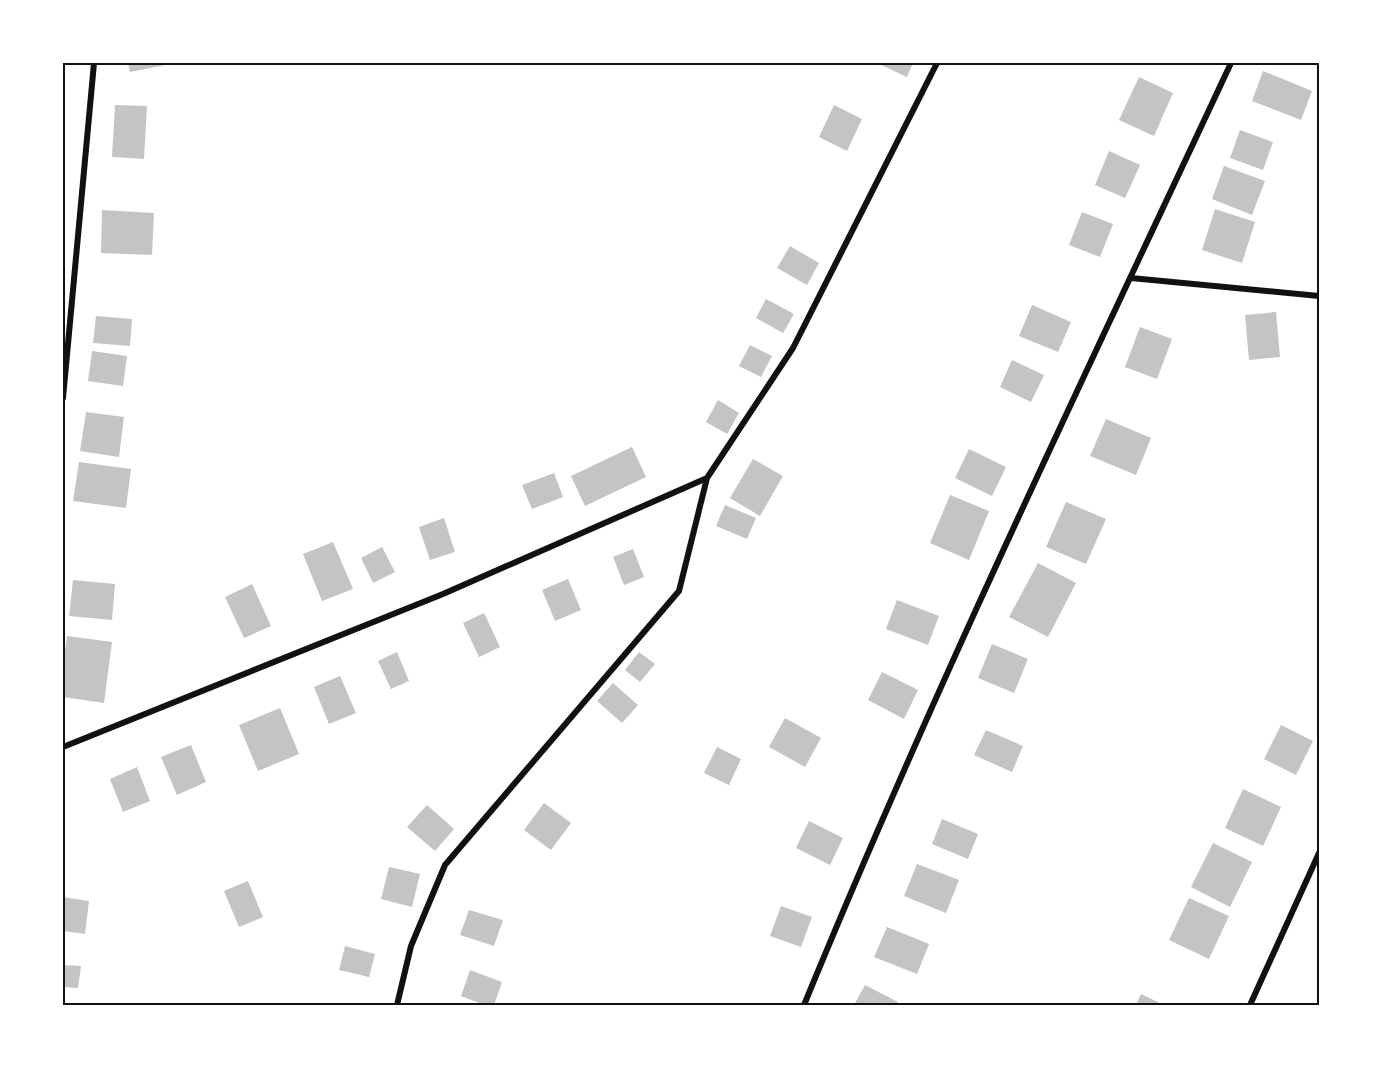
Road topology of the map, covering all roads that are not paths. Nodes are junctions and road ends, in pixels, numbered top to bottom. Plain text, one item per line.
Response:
1 (94, 63) edge
2 (937, 63) edge
3 (1231, 63) edge
4 (1131, 278) junction
5 (1319, 296) edge
6 (63, 398) edge
7 (707, 478) junction
8 (63, 747) edge
9 (1319, 853) edge
10 (397, 1005) edge
11 (804, 1005) edge
12 (1250, 1005) edge

1 - 6 street
2 - 7 street
3 - 4 street
4 - 5 street
4 - 11 street
7 - 8 street
7 - 10 street
9 - 12 street

